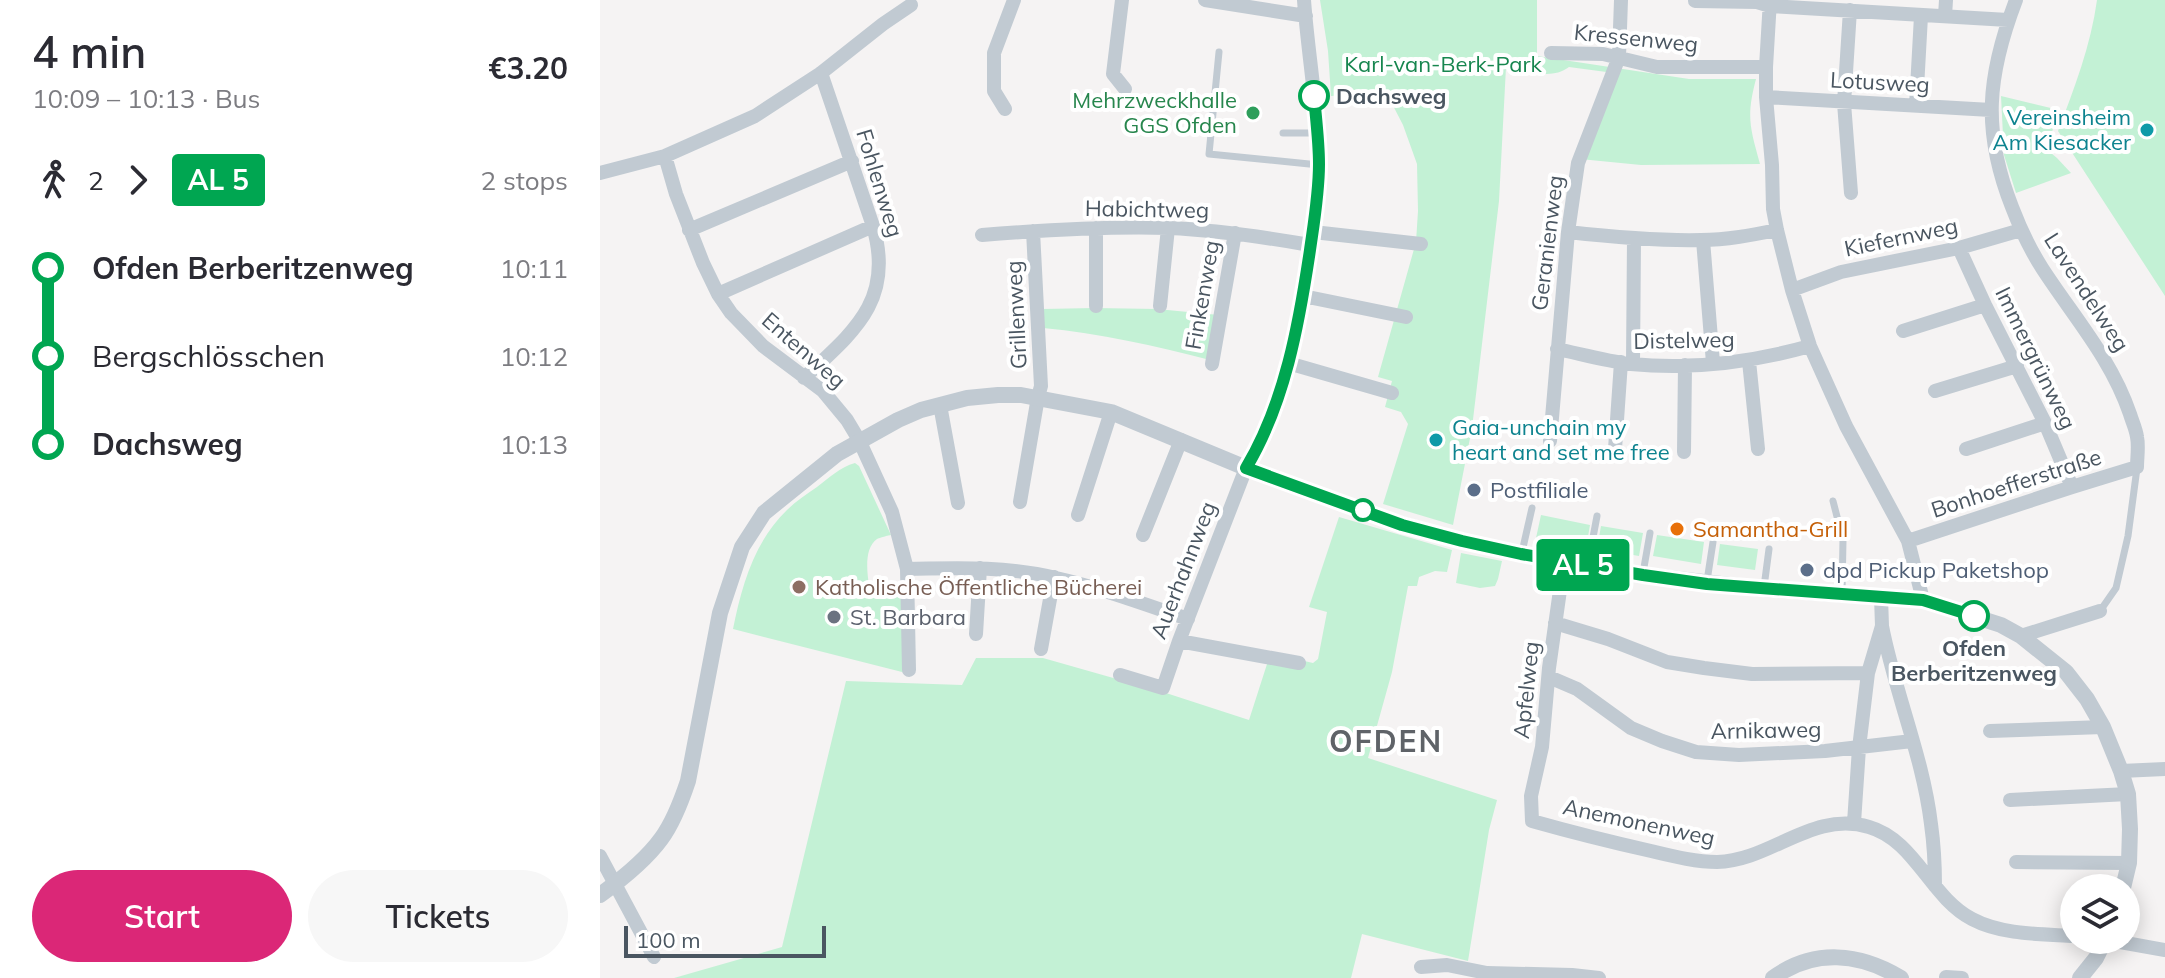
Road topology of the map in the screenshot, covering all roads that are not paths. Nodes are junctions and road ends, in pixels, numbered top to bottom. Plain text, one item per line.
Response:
1 (1014, 0) edge
2 (1122, 0) edge
3 (1205, 0) edge
4 (1304, 0) edge
5 (1621, 0) edge
6 (1946, 0) edge
7 (2016, 0) edge
8 (1695, 1) edge
9 (913, 2) edge
10 (1770, 3) edge
11 (1850, 10) junction
12 (1306, 16) junction
13 (1921, 16) junction
14 (1945, 16) junction
15 (2008, 20) junction
16 (1219, 52) dead end
17 (1551, 53) dead end
18 (1619, 57) junction
19 (1766, 67) junction
20 (821, 73) junction
21 (1125, 89) dead end
22 (1766, 97) junction
23 (1844, 103) junction
24 (1916, 106) junction
25 (1005, 109) dead end
26 (1991, 110) junction
27 (1283, 133) dead end
28 (1317, 133) junction
29 (665, 156) junction
30 (852, 161) junction
31 (1319, 165) junction
32 (600, 173) edge
33 (1851, 193) dead end
34 (873, 226) junction
35 (1096, 228) junction
36 (1168, 228) junction
37 (689, 230) junction
38 (1777, 230) junction
39 (2021, 230) junction
40 (1033, 231) junction
41 (1568, 232) junction
42 (1235, 233) junction
43 (982, 235) dead end
44 (1312, 238) junction
45 (1634, 239) junction
46 (1703, 240) junction
47 (1421, 244) dead end
48 (1959, 248) junction
49 (1792, 290) junction
50 (718, 294) junction
51 (1303, 296) junction
52 (1985, 305) junction
53 (1096, 306) dead end
54 (1160, 306) dead end
55 (1406, 317) dead end
56 (1903, 331) dead end
57 (1810, 346) junction
58 (1557, 349) junction
59 (1749, 361) junction
60 (1288, 363) junction
61 (1627, 363) junction
62 (1713, 363) junction
63 (1212, 364) dead end
64 (1685, 365) junction
65 (2017, 366) junction
66 (804, 378) junction
67 (1935, 391) dead end
68 (1392, 393) dead end
69 (1038, 397) junction
70 (940, 405) junction
71 (1111, 412) junction
72 (2045, 423) junction
73 (859, 440) junction
74 (1181, 440) junction
75 (1550, 441) dead end
76 (1615, 449) dead end
77 (1758, 449) dead end
78 (1966, 449) dead end
79 (1684, 452) dead end
80 (2137, 467) junction
81 (1246, 468) junction
82 (2072, 487) junction
83 (1833, 501) dead end
84 (1020, 502) dead end
85 (958, 503) dead end
86 (1532, 508) dead end
87 (1078, 515) dead end
88 (1597, 516) dead end
89 (1650, 533) dead end
90 (1143, 535) dead end
91 (1908, 541) junction
92 (1713, 542) dead end
93 (1769, 549) dead end
94 (1521, 554) junction
95 (1564, 562) junction
96 (1587, 566) junction
97 (980, 568) junction
98 (907, 569) junction
99 (1643, 575) junction
100 (1054, 577) junction
101 (1707, 584) junction
102 (1764, 589) junction
103 (1842, 593) junction
104 (1881, 597) junction
105 (1923, 600) junction
106 (2100, 611) joint
107 (1188, 619) junction
108 (1555, 623) junction
109 (1882, 626) junction
110 (976, 634) dead end
111 (2021, 636) junction
112 (1179, 641) junction
113 (1041, 649) dead end
114 (1299, 663) dead end
115 (909, 670) dead end
116 (1549, 673) junction
117 (1868, 673) junction
118 (1120, 675) dead end
119 (2103, 727) junction
120 (1990, 731) dead end
121 (1912, 741) junction
122 (1859, 748) junction
123 (2165, 769) edge
124 (2121, 771) junction
125 (2128, 794) junction
126 (2010, 800) dead end
127 (1532, 821) joint
128 (1854, 823) junction
129 (600, 856) edge
130 (2016, 862) dead end
131 (2129, 863) junction
132 (2126, 874) edge
133 (615, 885) junction
134 (1935, 887) junction
135 (600, 895) edge
136 (2060, 935) edge
137 (2140, 946) edge
138 (2165, 950) edge
139 (2098, 954) edge
140 (654, 957) dead end
141 (1421, 967) dead end
142 (1946, 977) edge
143 (1599, 978) edge
144 (1773, 978) edge
145 (1901, 978) edge
146 (1962, 978) edge
147 (2080, 978) edge

1 - 25 street
2 - 21 street
3 - 12 street
4 - 12 street, Auerhahnweg
5 - 18 street, Geranienweg
6 - 14 street
7 - 15 street, Lavendelweg
8 - 10 street
9 - 20 street
10 - 11 street
10 - 19 street
11 - 13 street
11 - 23 street
12 - 28 street, Auerhahnweg
13 - 14 street
13 - 24 street
14 - 15 street
15 - 26 street, Lavendelweg
16 - 31 lane
17 - 18 street, Kressenweg
18 - 19 street, Kressenweg
18 - 41 street, Geranienweg
19 - 22 street
20 - 29 street
20 - 30 street, Fohlenweg
22 - 23 street, Lotusweg
22 - 38 street
23 - 24 street, Lotusweg
23 - 33 street
24 - 26 street, Lotusweg
26 - 39 street, Lavendelweg
27 - 28 lane
28 - 31 street, Auerhahnweg
29 - 32 street
29 - 37 street, Entenweg
30 - 34 street, Fohlenweg
30 - 37 street
31 - 44 street, Auerhahnweg
34 - 50 street
34 - 66 street, Fohlenweg
35 - 36 street, Habichtweg
35 - 40 street, Habichtweg
35 - 53 street
36 - 42 street, Habichtweg
36 - 54 street
37 - 50 street, Entenweg
38 - 46 street
38 - 49 street
39 - 48 street, Kiefernweg
39 - 80 street, Lavendelweg
40 - 43 street, Habichtweg
40 - 69 street, Grillenweg
41 - 45 street
41 - 58 street, Geranienweg
42 - 44 street, Habichtweg
42 - 63 street, Finkenweg
44 - 47 street, Habichtweg
44 - 51 street, Auerhahnweg
45 - 46 street
45 - 61 street
46 - 62 street
48 - 49 street, Kiefernweg
48 - 52 street, Immergrünweg
49 - 57 street
50 - 66 street, Entenweg
51 - 55 street
51 - 60 street, Auerhahnweg
52 - 56 street
52 - 65 street, Immergrünweg
57 - 59 street, Distelweg
57 - 91 street
58 - 61 street, Distelweg
58 - 75 street, Geranienweg
59 - 62 street, Distelweg
59 - 77 street
60 - 68 street
60 - 81 street, Auerhahnweg
61 - 64 street, Distelweg
61 - 76 street
62 - 64 street, Distelweg
64 - 79 street
65 - 67 street
65 - 72 street, Immergrünweg
66 - 73 street, Entenweg
69 - 70 street
69 - 71 street
69 - 84 street, Grillenweg
70 - 73 street
70 - 85 street
71 - 74 street
71 - 87 street
72 - 78 street
72 - 82 street, Immergrünweg
73 - 98 street, Entenweg
73 - 133 street
74 - 81 street
74 - 90 street
80 - 82 street, Bonhoefferstraße
80 - 106 lane
81 - 94 street
81 - 107 street, Auerhahnweg
82 - 91 street, Bonhoefferstraße
83 - 103 lane
86 - 94 lane
88 - 96 lane
89 - 99 lane
91 - 105 street
92 - 101 lane
93 - 102 lane
94 - 95 street
95 - 96 street
95 - 108 street, Apfelweg
96 - 99 street
97 - 98 street
97 - 100 street
97 - 110 street
98 - 115 street, Entenweg
99 - 101 street
100 - 107 street
100 - 113 street
101 - 102 street
102 - 103 street
103 - 104 street
104 - 105 street
104 - 109 street
105 - 111 street
106 - 111 street
107 - 112 street, Auerhahnweg
108 - 116 street, Apfelweg
108 - 117 street
109 - 117 street
109 - 121 street
111 - 119 street
112 - 114 street
112 - 118 street, Auerhahnweg
116 - 122 street, Arnikaweg
116 - 127 street, Apfelweg
117 - 122 street
119 - 120 street
119 - 124 street
121 - 122 street, Arnikaweg
121 - 134 street
122 - 128 street
123 - 124 street
124 - 125 street
125 - 126 street
125 - 131 street
127 - 128 street, Anemonenweg
128 - 134 street, Anemonenweg
129 - 133 street
130 - 131 street
131 - 132 street
133 - 135 street
133 - 140 street
134 - 136 street, Anemonenweg
137 - 138 street
139 - 147 street
141 - 143 street
142 - 146 street
144 - 145 street

